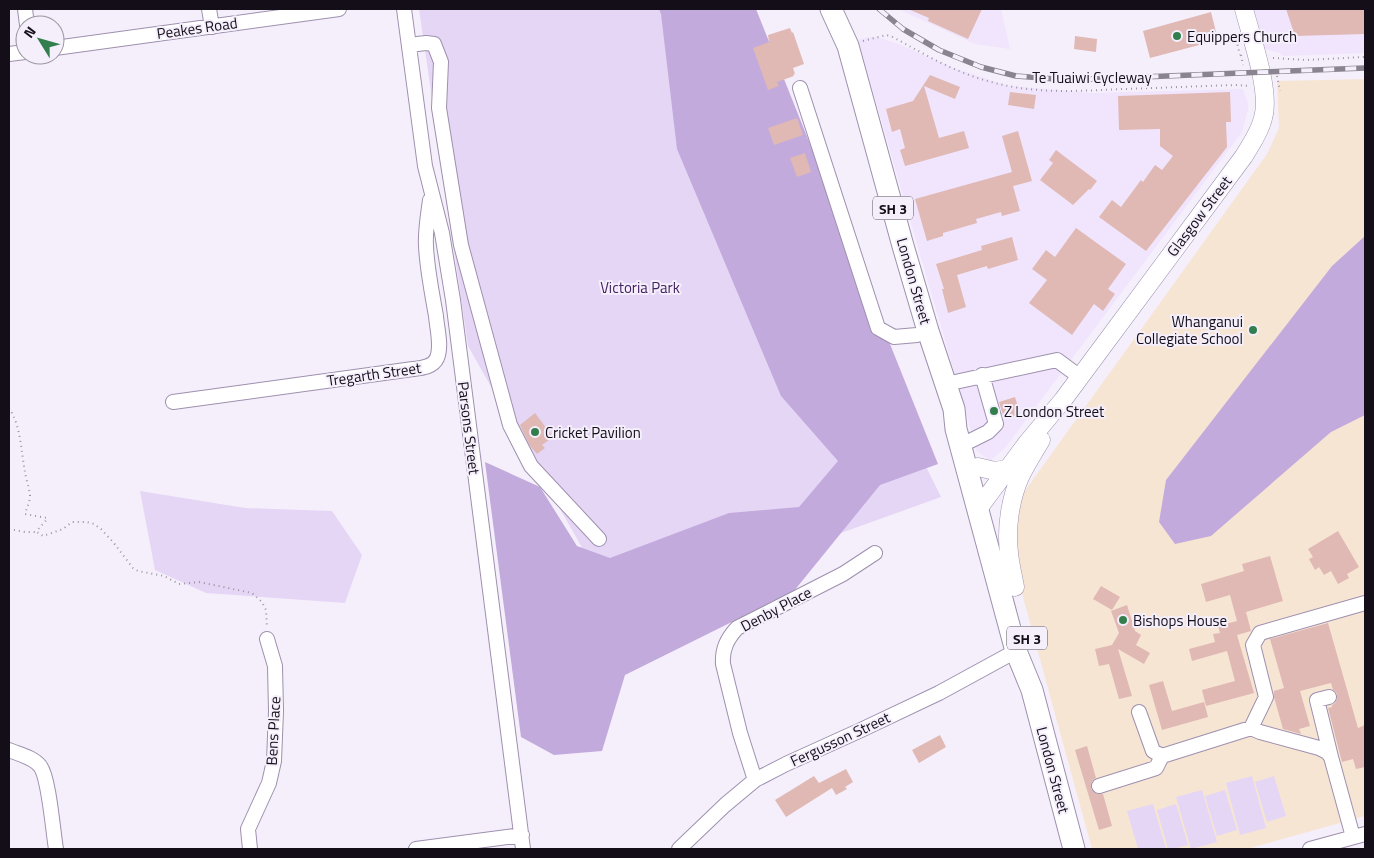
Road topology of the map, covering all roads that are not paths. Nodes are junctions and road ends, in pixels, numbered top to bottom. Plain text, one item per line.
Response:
1 (209, 9) edge
2 (339, 9) edge
3 (404, 9) edge
4 (831, 9) edge
5 (1244, 9) edge
6 (212, 27) junction
7 (409, 45) junction
8 (65, 47) edge
9 (800, 88) dead end
10 (431, 194) junction
11 (928, 331) junction
12 (982, 375) junction
13 (1080, 377) junction
14 (946, 384) junction
15 (1063, 400) junction
16 (174, 402) dead end
17 (954, 409) junction
18 (970, 440) junction
19 (978, 467) junction
20 (1008, 469) junction
21 (982, 503) junction
22 (599, 539) dead end
23 (875, 554) dead end
24 (1015, 587) junction
25 (1365, 603) edge
26 (267, 639) road end
27 (1016, 651) junction
28 (1032, 690) junction
29 (1329, 697) dead end
30 (1139, 712) dead end
31 (1251, 728) junction
32 (9, 750) edge
33 (1162, 756) junction
34 (1331, 758) junction
35 (755, 780) junction
36 (1099, 786) dead end
37 (1359, 836) edge
38 (523, 842) edge
39 (56, 849) edge
40 (250, 849) edge
41 (416, 849) edge
42 (679, 849) edge
43 (1074, 849) edge
44 (1310, 849) edge

1 - 6 street
2 - 6 street, Peakes Road
3 - 7 street, Parsons Street
4 - 11 highway, London Street / SH 3
5 - 13 main road, Glasgow Street
6 - 8 street, Peakes Road
7 - 10 street, Parsons Street
7 - 22 street
9 - 11 street
10 - 16 street, Tregarth Street
10 - 38 street, Parsons Street
11 - 14 highway, London Street / SH 3
12 - 13 street
12 - 14 street
12 - 18 street
13 - 15 main road, Glasgow Street
14 - 17 highway, London Street / SH 3
15 - 20 main road, Glasgow Street
15 - 24 main road, Glasgow Street
17 - 18 highway, London Street / SH 3
17 - 21 highway, London Street / SH 3
18 - 19 highway, London Street / SH 3
19 - 20 main road
19 - 21 highway, London Street / SH 3
20 - 21 main road, Glasgow Street
21 - 24 highway, London Street / SH 3
21 - 27 highway, London Street / SH 3
23 - 35 street, Denby Place
24 - 28 highway, London Street / SH 3
25 - 31 street
26 - 40 street, Bens Place
27 - 28 highway, London Street / SH 3
27 - 35 street, Fergusson Street
28 - 43 highway, London Street / SH 3
29 - 34 street
30 - 33 street
31 - 33 street
31 - 34 street
32 - 39 street
33 - 36 street
34 - 37 street
35 - 42 street, Fergusson Street
37 - 44 street
38 - 41 street

